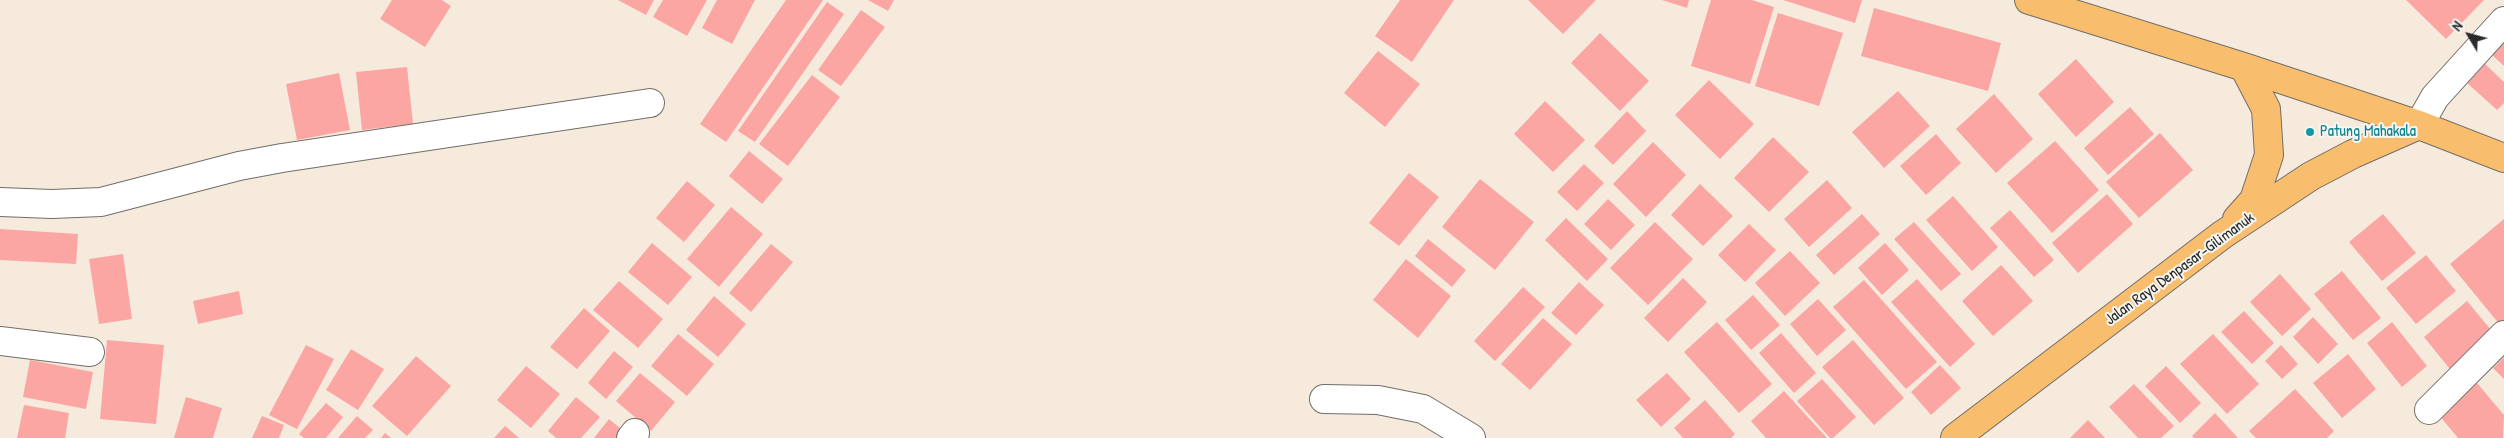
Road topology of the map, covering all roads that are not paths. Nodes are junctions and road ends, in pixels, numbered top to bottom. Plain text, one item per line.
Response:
1 (2029, 0) edge
2 (2504, 21) edge
3 (2244, 67) junction
4 (650, 103) dead end
5 (2419, 125) junction
6 (2504, 158) edge
7 (0, 202) edge
8 (2222, 235) junction
9 (2504, 335) edge
10 (0, 341) edge
11 (90, 352) dead end
12 (1324, 399) dead end
13 (2429, 410) dead end
14 (1470, 438) edge
15 (1955, 438) edge

1 - 3 highway
2 - 5 street
3 - 5 highway
3 - 8 highway
4 - 7 street
5 - 6 highway
5 - 8 highway, Jalan Raya Denpasar-Gilimanuk
8 - 15 highway, Jalan Raya Denpasar-Gilimanuk
9 - 13 street
10 - 11 street
12 - 14 street

